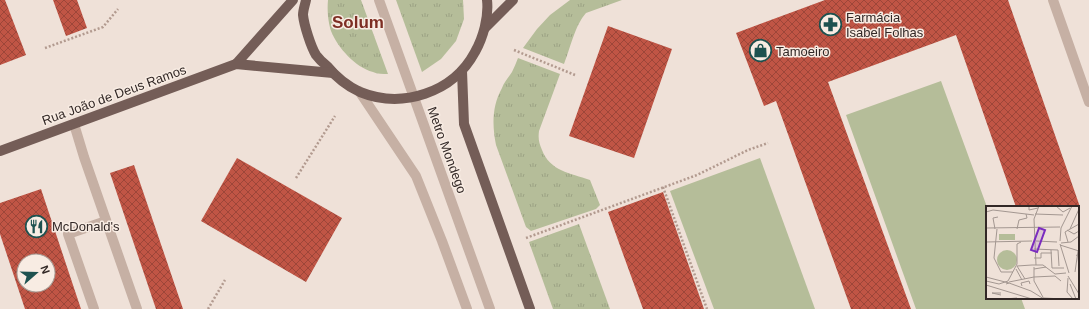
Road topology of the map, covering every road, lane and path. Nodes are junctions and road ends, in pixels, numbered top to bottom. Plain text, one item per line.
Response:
1 (293, 0) edge
2 (306, 0) edge
3 (379, 0) edge
4 (487, 0) edge
5 (513, 0) edge
6 (1053, 0) edge
7 (118, 9) dead end
8 (485, 28) junction
9 (46, 48) dead end
10 (514, 50) dead end
11 (236, 64) junction
12 (462, 71) junction
13 (332, 73) junction
14 (575, 75) dead end
15 (359, 91) junction
16 (414, 98) junction
17 (1089, 102) edge
18 (336, 116) dead end
19 (74, 124) junction
20 (768, 143) dead end
21 (0, 151) edge
22 (296, 178) dead end
23 (663, 188) junction
24 (106, 221) junction
25 (524, 238) dead end
26 (225, 280) dead end
27 (94, 309) edge
28 (136, 309) edge
29 (208, 309) edge
30 (466, 309) edge
31 (490, 309) edge
32 (530, 309) edge
33 (707, 309) edge

1 - 11 main road, Rua João de Deus Ramos
2 - 13 main road
3 - 16 street, Metro Mondego
4 - 8 main road
5 - 8 main road
6 - 17 street
7 - 9 path
8 - 12 main road
10 - 14 path
11 - 13 main road, Rua João de Deus Ramos
11 - 19 main road, Rua João de Deus Ramos
12 - 16 main road
12 - 32 main road
13 - 15 main road
15 - 16 main road
15 - 30 street
16 - 31 street, Metro Mondego
18 - 22 path
19 - 21 main road, Rua João de Deus Ramos
19 - 24 street
20 - 23 path
23 - 25 path
23 - 33 path
24 - 27 street
24 - 28 street
26 - 29 path

